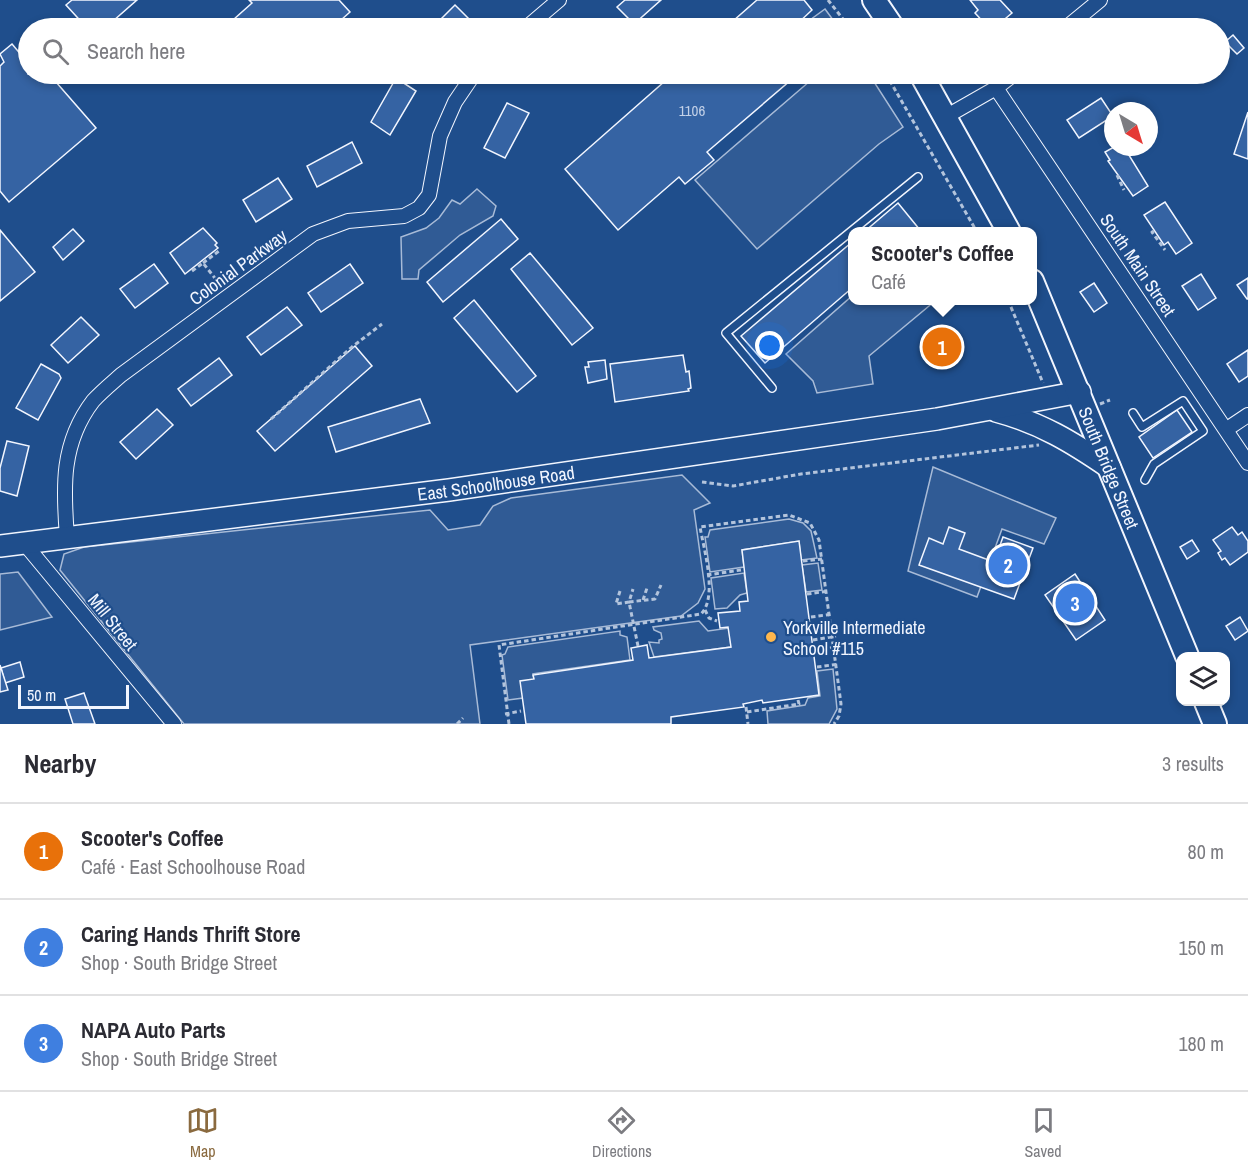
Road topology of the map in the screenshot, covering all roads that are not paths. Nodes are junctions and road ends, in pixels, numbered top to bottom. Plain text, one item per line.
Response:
1 (559, 0) edge
2 (874, 0) edge
3 (1100, 0) edge
4 (538, 18) edge
5 (886, 18) edge
6 (1078, 18) edge
7 (467, 84) edge
8 (927, 84) edge
9 (1001, 84) edge
10 (996, 88) junction
11 (947, 116) junction
12 (918, 177) dead end
13 (856, 227) edge
14 (1006, 227) edge
15 (848, 234) edge
16 (1037, 293) edge
17 (772, 388) dead end
18 (1080, 392) junction
19 (990, 409) junction
20 (1133, 413) dead end
21 (1248, 415) edge
22 (1227, 429) junction
23 (1248, 463) edge
24 (1110, 468) junction
25 (1145, 480) dead end
26 (66, 537) junction
27 (24, 543) junction
28 (0, 546) edge
29 (1185, 652) edge
30 (1208, 706) edge
31 (174, 724) edge
32 (1215, 724) edge

1 - 4 street
2 - 5 highway
3 - 6 street
7 - 26 street, Colonial Parkway
8 - 11 highway
9 - 10 street
10 - 11 street
10 - 22 street, South Main Street
11 - 14 highway
12 - 13 lane
15 - 17 lane
16 - 18 highway, South Bridge Street
18 - 19 main road, East Schoolhouse Road
18 - 24 highway, South Bridge Street
19 - 24 main road, East Schoolhouse Road
19 - 26 main road, East Schoolhouse Road
20 - 25 lane
21 - 22 street
22 - 23 street, South Main Street
24 - 29 highway, South Bridge Street
26 - 27 main road, East Schoolhouse Road
27 - 28 main road, East Schoolhouse Road
27 - 31 street, Mill Street
30 - 32 highway

